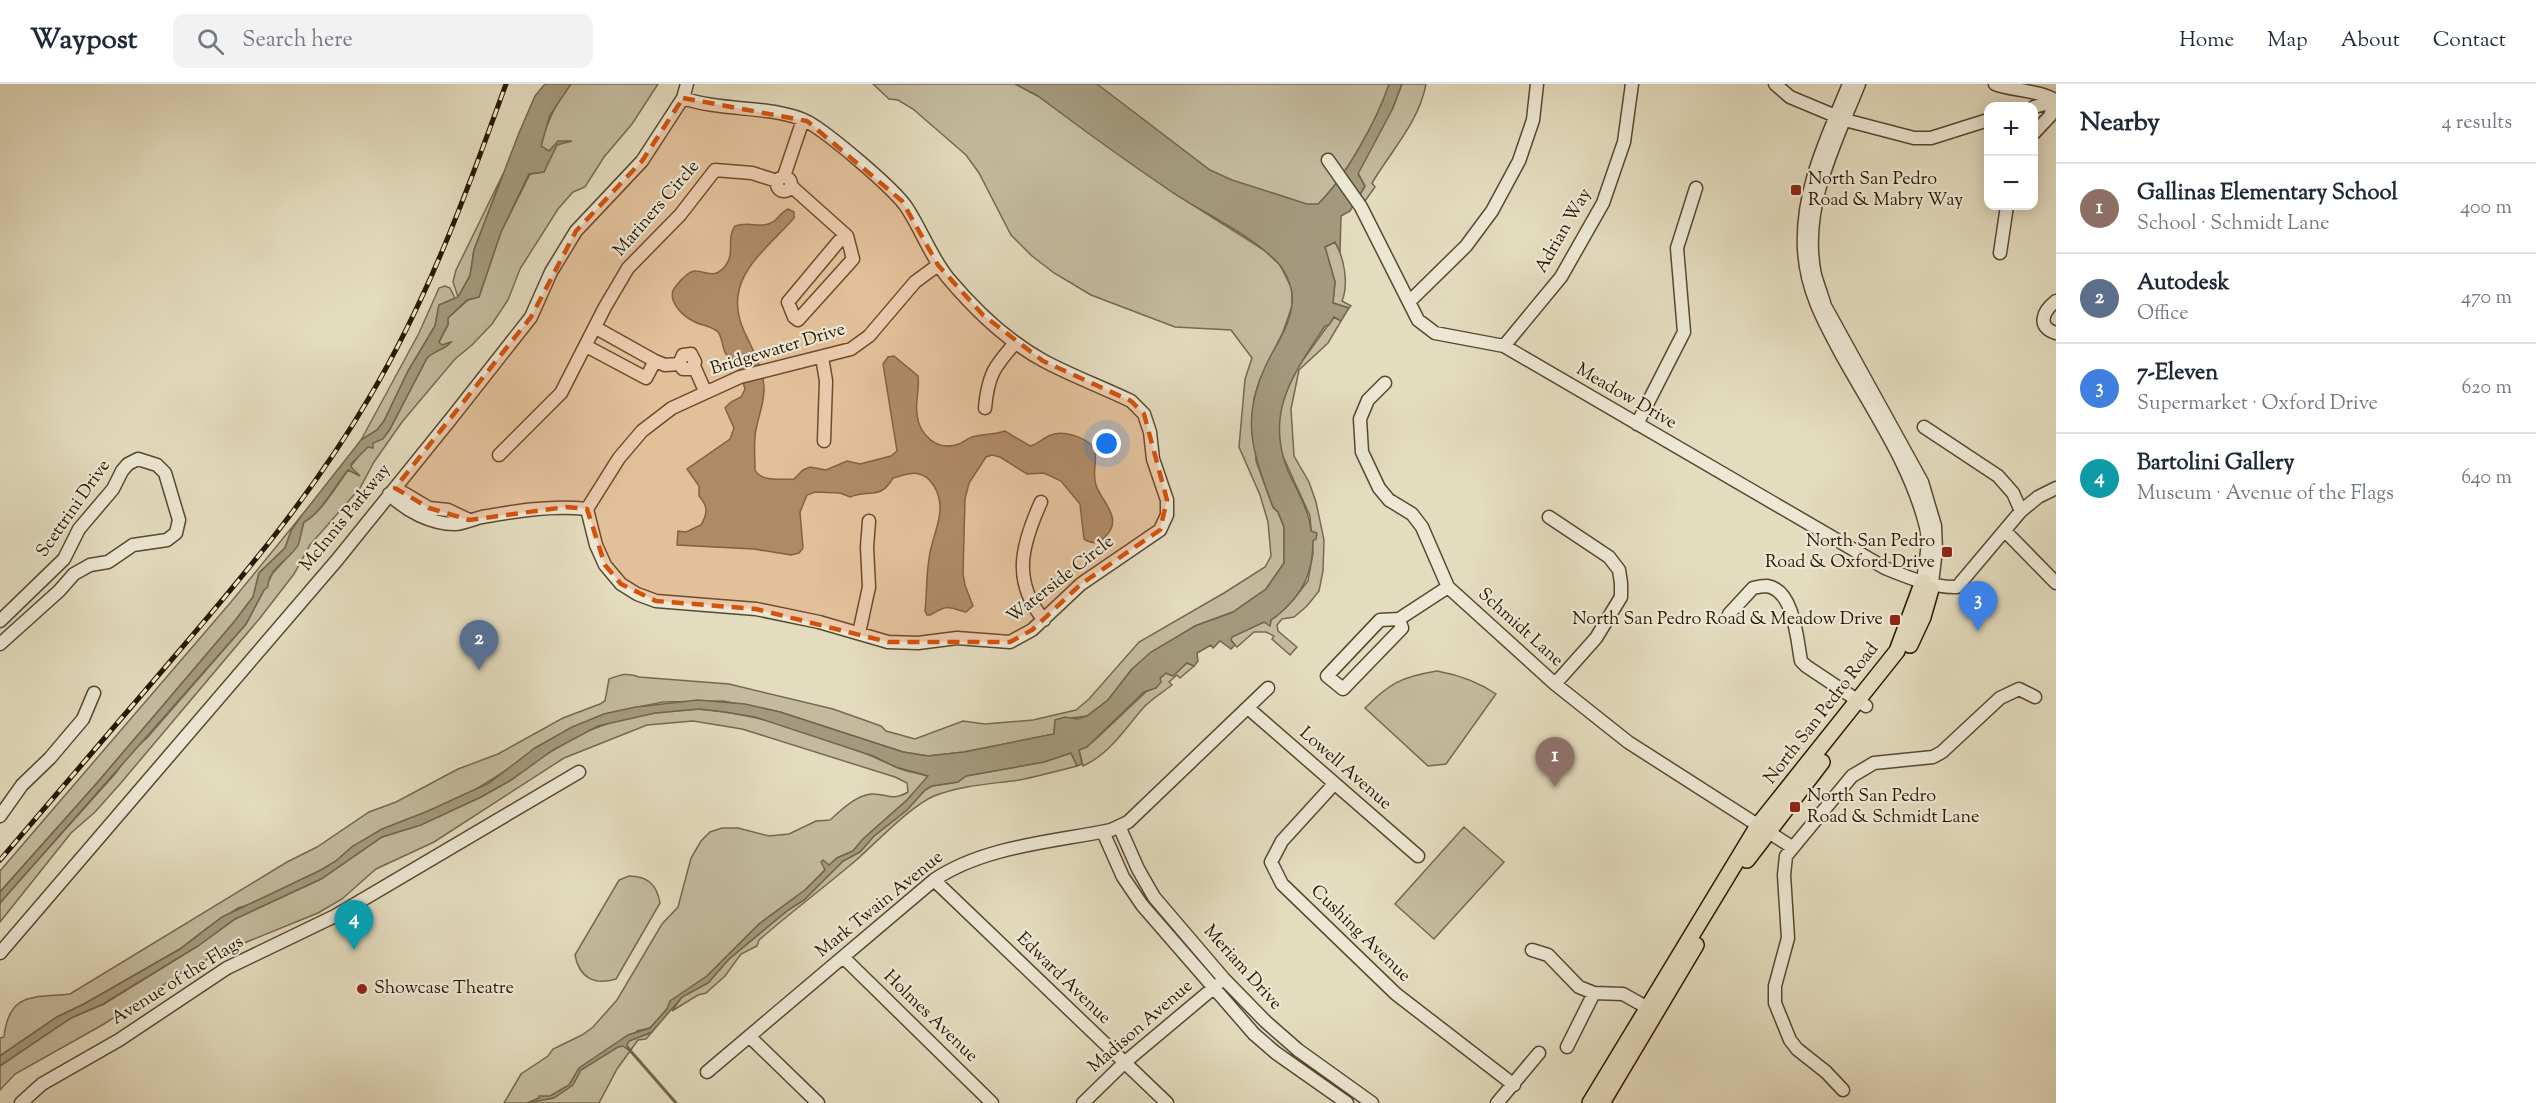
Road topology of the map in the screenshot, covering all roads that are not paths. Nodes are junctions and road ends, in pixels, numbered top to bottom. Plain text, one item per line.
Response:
1 (687, 84) edge
2 (1538, 84) edge
3 (1632, 84) edge
4 (1775, 84) edge
5 (1849, 84) edge
6 (1859, 84) edge
7 (1995, 84) edge
8 (683, 98) junction
9 (2055, 101) edge
10 (2038, 106) edge
11 (1840, 118) junction
12 (806, 121) junction
13 (1984, 122) edge
14 (2038, 129) edge
15 (1328, 160) dead end
16 (785, 181) junction
17 (1696, 188) dead end
18 (2006, 210) edge
19 (847, 236) junction
20 (2000, 254) dead end
21 (938, 265) junction
22 (2056, 301) edge
23 (1409, 302) junction
24 (596, 328) junction
25 (2056, 333) edge
26 (1015, 343) junction
27 (586, 346) junction
28 (1504, 346) junction
29 (822, 357) junction
30 (655, 361) junction
31 (1385, 383) dead end
32 (701, 393) junction
33 (985, 408) dead end
34 (1636, 424) junction
35 (1924, 426) dead end
36 (824, 441) dead end
37 (499, 455) dead end
38 (2056, 488) edge
39 (392, 491) junction
40 (1041, 502) dead end
41 (587, 509) junction
42 (2021, 511) junction
43 (1549, 517) dead end
44 (869, 521) dead end
45 (2005, 531) junction
46 (1928, 582) junction
47 (2056, 583) edge
48 (1448, 587) junction
49 (1729, 614) dead end
50 (1399, 619) junction
51 (1044, 620) junction
52 (0, 621) edge
53 (859, 633) junction
54 (0, 644) edge
55 (1555, 684) junction
56 (1268, 688) dead end
57 (94, 693) dead end
58 (2035, 697) dead end
59 (1862, 703) junction
60 (1248, 708) junction
61 (579, 772) dead end
62 (1334, 784) junction
63 (0, 816) edge
64 (1119, 826) junction
65 (1764, 827) junction
66 (1103, 832) junction
67 (1792, 847) junction
68 (1418, 856) dead end
69 (934, 880) junction
70 (1532, 950) dead end
71 (0, 953) edge
72 (843, 957) junction
73 (1224, 979) junction
74 (1213, 989) junction
75 (1594, 993) junction
76 (1651, 1010) junction
77 (750, 1036) junction
78 (1567, 1047) dead end
79 (1539, 1053) dead end
80 (1124, 1063) junction
81 (707, 1072) dead end
82 (1514, 1084) junction
83 (1843, 1090) dead end
84 (21, 1103) edge
85 (818, 1103) edge
86 (992, 1103) edge
87 (1083, 1103) edge
88 (1167, 1103) edge
89 (1347, 1103) edge
90 (1372, 1103) edge
91 (1497, 1103) edge
92 (1590, 1103) edge
93 (1602, 1103) edge

1 - 8 street, McInnis Parkway
2 - 23 street
3 - 28 street, Adrian Way
4 - 11 street
5 - 11 street, North San Pedro Road
6 - 11 street, North San Pedro Road
7 - 9 street
8 - 12 street, Waterside Circle
8 - 39 street, McInnis Parkway
9 - 10 street
9 - 14 street
11 - 13 street
11 - 46 street, North San Pedro Road
12 - 16 street
12 - 21 street, Waterside Circle
15 - 23 street, Meadow Drive
16 - 19 street, Mariners Circle
16 - 24 street, Mariners Circle
17 - 34 street
18 - 20 street
19 - 19 street
21 - 26 street, Waterside Circle
21 - 29 street, Bridgewater Drive
22 - 25 street
23 - 28 street, Meadow Drive
24 - 27 street, Mariners Circle
24 - 30 street
26 - 33 street
26 - 51 street, Waterside Circle
27 - 30 street
27 - 37 street, Mariners Circle
28 - 34 street, Meadow Drive
29 - 32 street, Bridgewater Drive
29 - 36 street
30 - 32 street
31 - 48 street, Schmidt Lane
32 - 41 street, Bridgewater Drive
34 - 46 street, Meadow Drive
35 - 42 street
38 - 42 street
39 - 41 street
39 - 71 street, McInnis Parkway
40 - 51 street
41 - 53 street, Waterside Circle
42 - 45 street
43 - 55 street
44 - 53 street
45 - 46 street, Meadow Drive
45 - 47 street
46 - 59 main road, North San Pedro Road
48 - 50 street
48 - 55 street, Schmidt Lane
49 - 59 street
50 - 50 street
51 - 53 street, Waterside Circle
52 - 54 street, Scettrini Drive
55 - 65 street, Schmidt Lane
56 - 60 street, Mark Twain Avenue
57 - 63 street
58 - 67 street
59 - 65 main road, North San Pedro Road
60 - 62 street, Lowell Avenue
60 - 64 street, Mark Twain Avenue
61 - 84 street, Avenue of the Flags
62 - 68 street, Lowell Avenue
62 - 82 street, Cushing Avenue
64 - 66 street, Mark Twain Avenue
64 - 73 street, Meriam Drive
65 - 67 street, Schmidt Lane
65 - 76 main road, North San Pedro Road
66 - 69 street, Mark Twain Avenue
66 - 74 street, Meriam Drive
67 - 83 street
69 - 72 street, Mark Twain Avenue
69 - 80 street, Edward Avenue
70 - 75 street
72 - 77 street, Mark Twain Avenue
72 - 86 street, Holmes Avenue
73 - 74 street, Madison Avenue
73 - 90 street, Meriam Drive
74 - 80 street, Madison Avenue
74 - 89 street, Meriam Drive
75 - 76 street
75 - 78 street
76 - 92 main road, North San Pedro Road
76 - 93 main road, North San Pedro Road
77 - 81 street, Mark Twain Avenue
77 - 85 street
79 - 82 street
80 - 87 street, Madison Avenue
80 - 88 street, Edward Avenue
82 - 91 street

